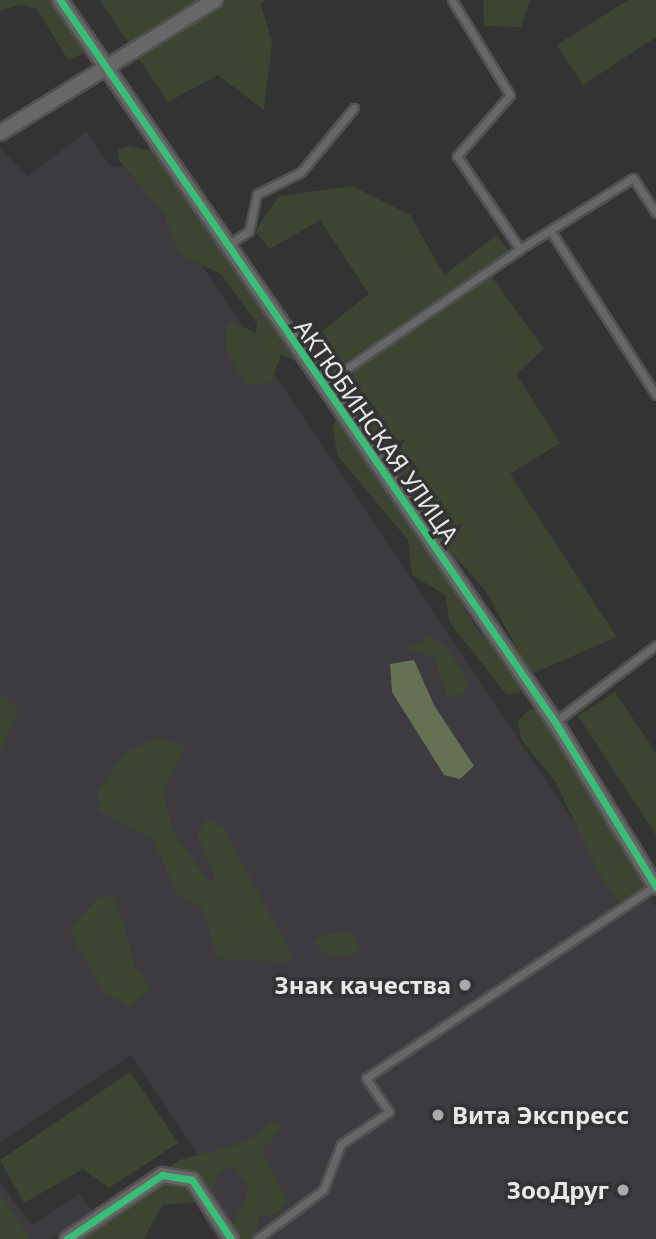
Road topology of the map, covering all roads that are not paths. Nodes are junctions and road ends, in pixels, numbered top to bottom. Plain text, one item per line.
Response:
1 (60, 0) edge
2 (215, 0) edge
3 (463, 0) edge
4 (453, 3) edge
5 (104, 70) junction
6 (354, 108) dead end
7 (0, 133) edge
8 (653, 203) edge
9 (656, 213) edge
10 (550, 230) junction
11 (226, 246) junction
12 (520, 249) junction
13 (322, 385) junction
14 (656, 395) edge
15 (656, 645) edge
16 (555, 722) junction
17 (655, 887) edge
18 (67, 1239) edge
19 (231, 1239) edge
20 (257, 1239) edge

1 - 5 street, АКТЮБИНСКАЯ УЛИЦА
2 - 5 street
3 - 4 lane
4 - 12 lane
5 - 7 street
5 - 11 street, АКТЮБИНСКАЯ УЛИЦА
6 - 11 lane
8 - 9 lane
8 - 10 lane
10 - 12 lane
10 - 14 lane
11 - 13 street, АКТЮБИНСКАЯ УЛИЦА
12 - 13 lane
13 - 16 street, АКТЮБИНСКАЯ УЛИЦА
15 - 16 lane
16 - 17 street, АКТЮБИНСКАЯ УЛИЦА
17 - 20 lane
18 - 19 street

